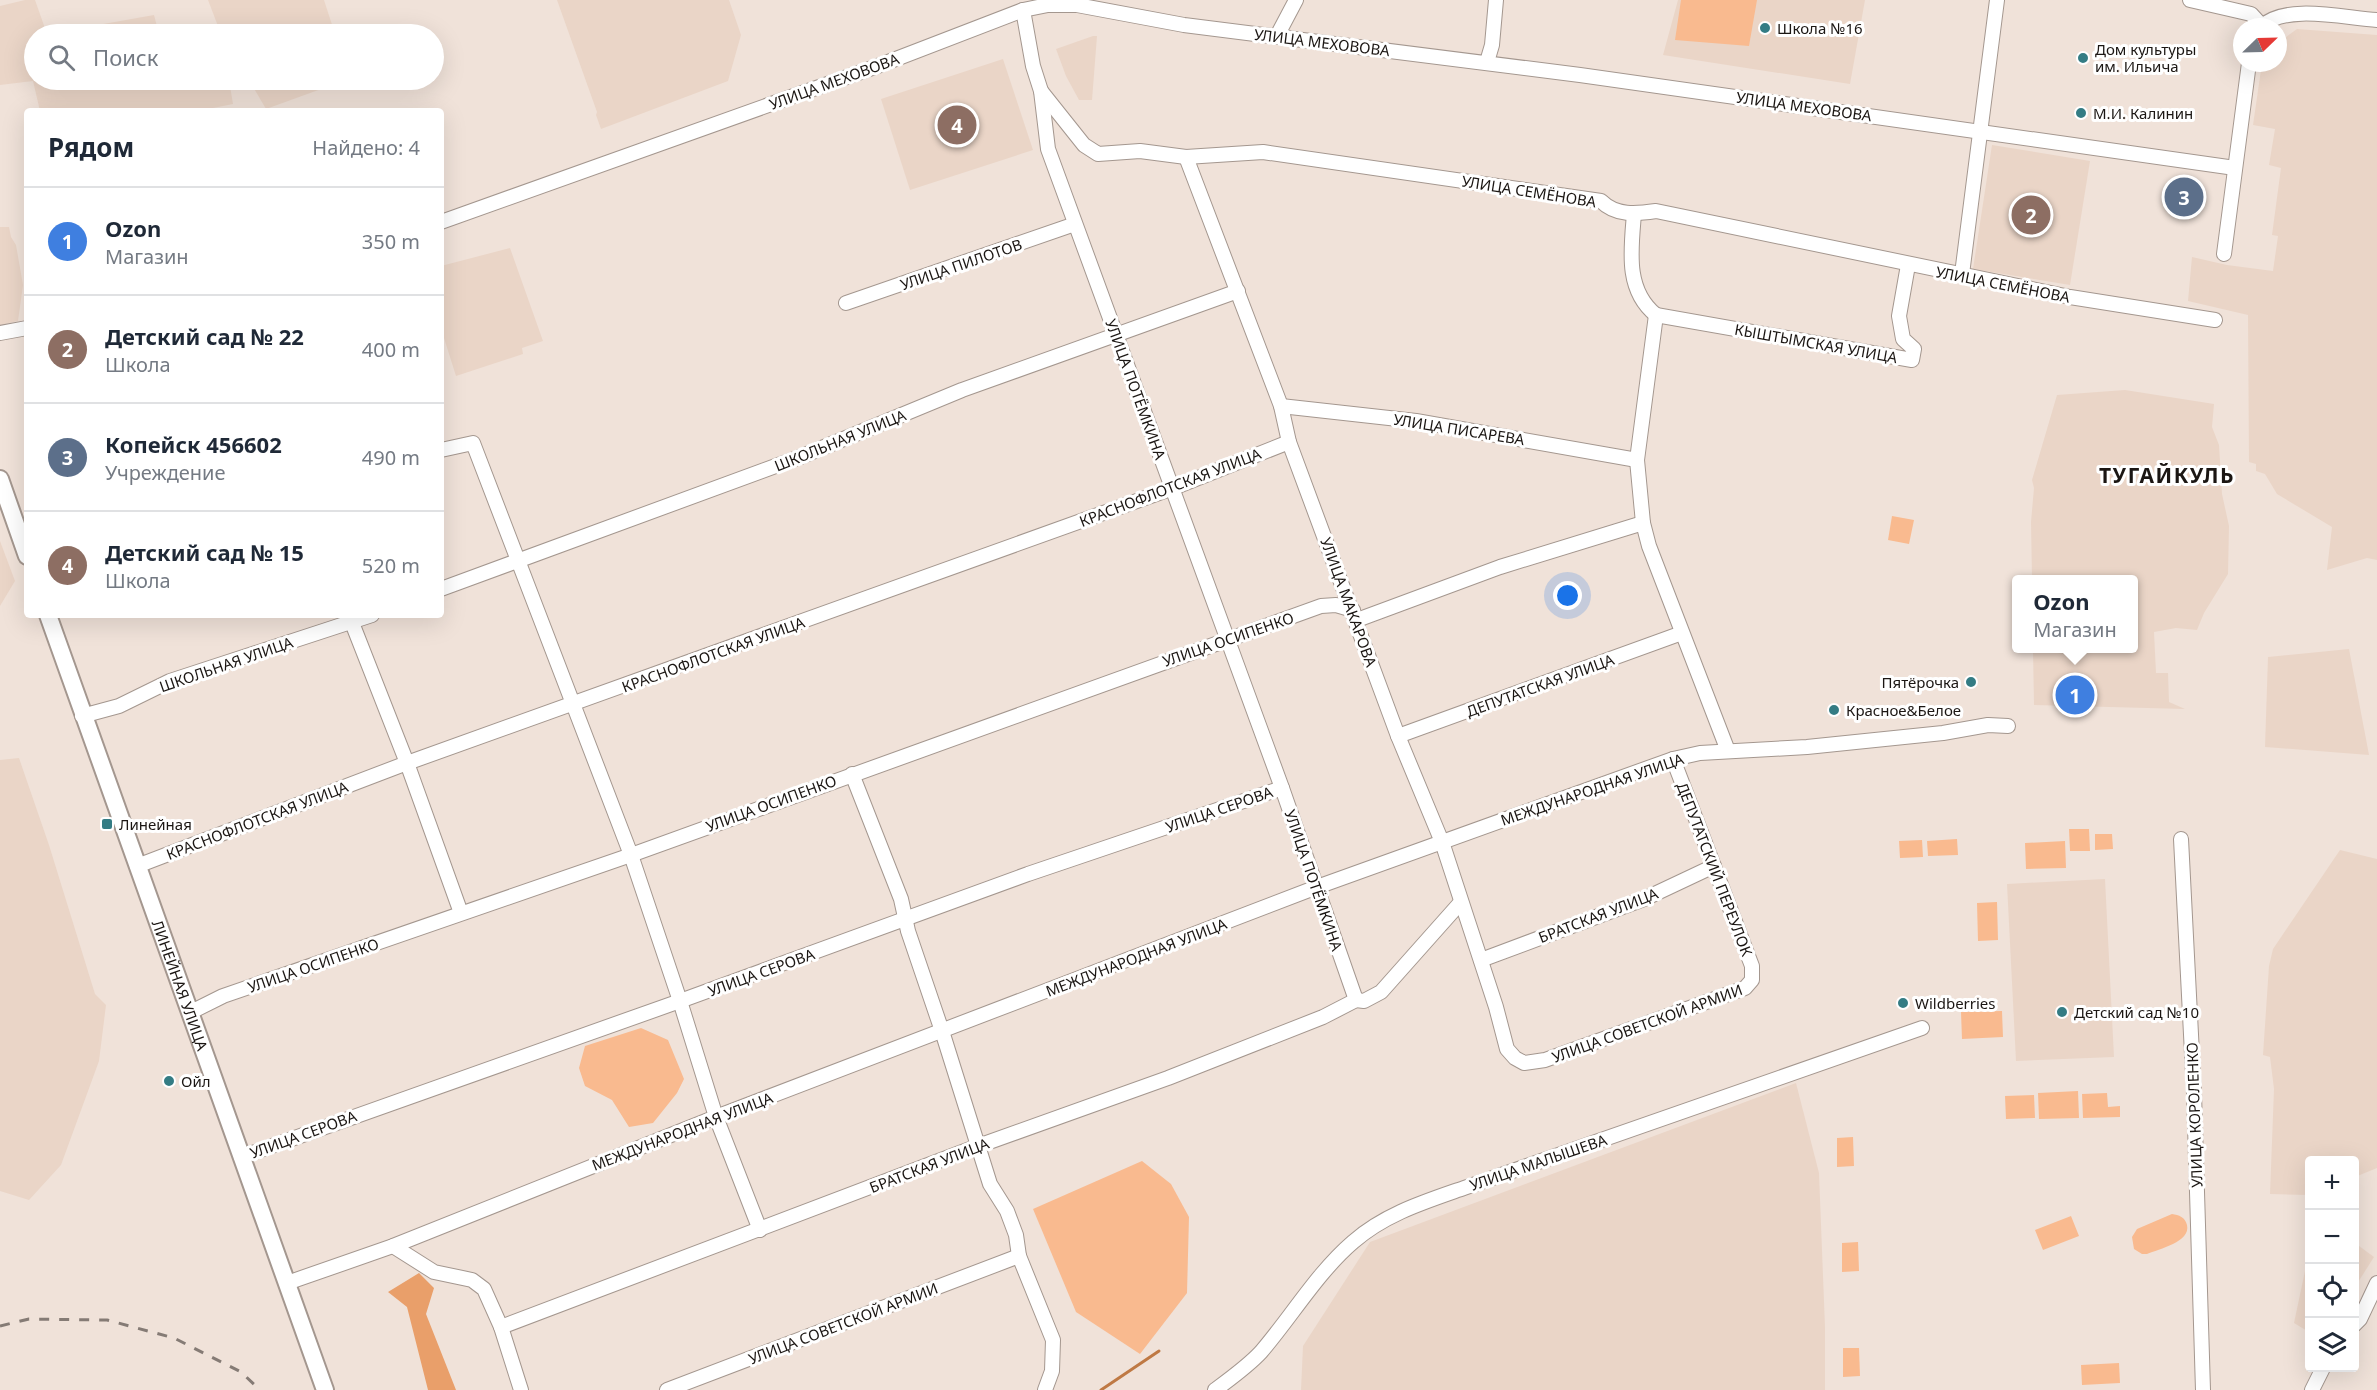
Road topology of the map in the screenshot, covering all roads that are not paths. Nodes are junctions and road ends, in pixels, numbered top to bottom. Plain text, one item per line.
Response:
1 (1296, 0) edge
2 (1496, 0) edge
3 (1997, 0) edge
4 (2190, 0) edge
5 (1037, 3) edge
6 (1023, 10) junction
7 (2254, 18) edge
8 (2277, 18) edge
9 (2377, 20) edge
10 (1277, 36) junction
11 (1487, 62) junction
12 (2247, 72) edge
13 (1041, 91) junction
14 (1980, 131) junction
15 (1186, 157) junction
16 (2235, 168) junction
17 (1634, 214) junction
18 (444, 221) edge
19 (1076, 224) junction
20 (2224, 254) dead end
21 (1908, 265) junction
22 (1962, 274) junction
23 (1238, 291) junction
24 (846, 303) dead end
25 (1656, 315) junction
26 (2215, 320) dead end
27 (24, 329) edge
28 (0, 333) edge
29 (1116, 334) junction
30 (1281, 406) junction
31 (1289, 442) junction
32 (444, 449) edge
33 (1637, 460) junction
34 (0, 481) edge
35 (1173, 488) junction
36 (1643, 523) junction
37 (24, 548) edge
38 (518, 561) junction
39 (444, 588) edge
40 (1355, 615) junction
41 (49, 618) edge
42 (351, 619) edge
43 (1682, 633) junction
44 (1226, 640) junction
45 (571, 704) junction
46 (82, 716) junction
47 (2008, 726) dead end
48 (1398, 736) junction
49 (1728, 751) junction
50 (1673, 759) junction
51 (407, 763) junction
52 (852, 774) junction
53 (1282, 788) junction
54 (2181, 839) dead end
55 (1442, 842) junction
56 (631, 855) junction
57 (137, 866) junction
58 (1714, 866) junction
59 (1317, 887) junction
60 (1461, 902) junction
61 (461, 913) junction
62 (905, 918) junction
63 (1481, 960) junction
64 (1752, 980) joint
65 (1356, 1000) junction
66 (680, 1001) junction
67 (190, 1012) junction
68 (1922, 1028) dead end
69 (942, 1031) junction
70 (1507, 1049) joint
71 (716, 1117) junction
72 (978, 1146) junction
73 (241, 1157) junction
74 (760, 1230) junction
75 (393, 1246) junction
76 (1019, 1256) junction
77 (287, 1283) junction
78 (2377, 1283) edge
79 (2359, 1320) edge
80 (501, 1327) junction
81 (2321, 1372) edge
82 (325, 1390) edge
83 (521, 1390) edge
84 (667, 1390) edge
85 (1045, 1390) edge
86 (1215, 1390) edge
87 (2203, 1390) edge
88 (2312, 1390) edge

1 - 10 street
2 - 11 street
3 - 14 street
4 - 7 street
5 - 6 street, УЛИЦА МЕХОВОВА
5 - 10 street, УЛИЦА МЕХОВОВА
6 - 13 street, УЛИЦА ПОТЁМКИНА
6 - 18 street, УЛИЦА МЕХОВОВА
8 - 9 street
10 - 11 street, УЛИЦА МЕХОВОВА
11 - 14 street, УЛИЦА МЕХОВОВА
12 - 16 street
13 - 15 street, УЛИЦА СЕМЁНОВА
13 - 19 street, УЛИЦА ПОТЁМКИНА
14 - 16 street, УЛИЦА МЕХОВОВА
14 - 22 street
15 - 17 street, УЛИЦА СЕМЁНОВА
15 - 23 street, УЛИЦА МАКАРОВА
16 - 20 street
17 - 21 street, УЛИЦА СЕМЁНОВА
17 - 25 street
19 - 24 street, УЛИЦА ПИЛОТОВ
19 - 29 street, УЛИЦА ПОТЁМКИНА
21 - 22 street, УЛИЦА СЕМЁНОВА
21 - 25 street, КЫШТЫМСКАЯ УЛИЦА
22 - 26 street, УЛИЦА СЕМЁНОВА
23 - 29 street, ШКОЛЬНАЯ УЛИЦА
23 - 30 street, УЛИЦА МАКАРОВА
25 - 33 street
27 - 28 street
29 - 35 street, УЛИЦА ПОТЁМКИНА
29 - 38 street, ШКОЛЬНАЯ УЛИЦА
30 - 31 street, УЛИЦА МАКАРОВА
30 - 33 street, УЛИЦА ПИСАРЕВА
31 - 35 street, КРАСНОФЛОТСКАЯ УЛИЦА
31 - 40 street, УЛИЦА МАКАРОВА
32 - 38 street
33 - 36 street
34 - 37 main road
35 - 44 street, УЛИЦА ПОТЁМКИНА
35 - 45 street, КРАСНОФЛОТСКАЯ УЛИЦА
36 - 40 street, УЛИЦА ОСИПЕНКО
36 - 43 street
38 - 39 street, ШКОЛЬНАЯ УЛИЦА
38 - 45 street
40 - 44 street, УЛИЦА ОСИПЕНКО
40 - 48 street, УЛИЦА МАКАРОВА
41 - 46 main road, ЛИНЕЙНАЯ УЛИЦА
42 - 46 street, ШКОЛЬНАЯ УЛИЦА
42 - 51 street
43 - 48 street, ДЕПУТАТСКАЯ УЛИЦА
43 - 49 street
44 - 52 street, УЛИЦА ОСИПЕНКО
44 - 53 street, УЛИЦА ПОТЁМКИНА
45 - 51 street, КРАСНОФЛОТСКАЯ УЛИЦА
45 - 56 street
46 - 57 main road, ЛИНЕЙНАЯ УЛИЦА
47 - 49 street, МЕЖДУНАРОДНАЯ УЛИЦА
48 - 55 street, УЛИЦА МАКАРОВА
49 - 50 street, МЕЖДУНАРОДНАЯ УЛИЦА
50 - 55 street, МЕЖДУНАРОДНАЯ УЛИЦА
50 - 58 street, ДЕПУТАТСКИЙ ПЕРЕУЛОК
51 - 57 street, КРАСНОФЛОТСКАЯ УЛИЦА
51 - 61 street
52 - 56 street, УЛИЦА ОСИПЕНКО
52 - 62 street
53 - 59 street, УЛИЦА ПОТЁМКИНА
53 - 62 street, УЛИЦА СЕРОВА
54 - 87 street, УЛИЦА КОРОЛЕНКО
55 - 59 street, МЕЖДУНАРОДНАЯ УЛИЦА
55 - 60 street, УЛИЦА МАКАРОВА
56 - 61 street, УЛИЦА ОСИПЕНКО
56 - 66 street
57 - 67 main road, ЛИНЕЙНАЯ УЛИЦА
58 - 63 street, БРАТСКАЯ УЛИЦА
58 - 64 street, ДЕПУТАТСКИЙ ПЕРЕУЛОК
59 - 65 street, УЛИЦА ПОТЁМКИНА
59 - 69 street, МЕЖДУНАРОДНАЯ УЛИЦА
60 - 63 street, УЛИЦА МАКАРОВА
60 - 65 street, БРАТСКАЯ УЛИЦА
61 - 67 street, УЛИЦА ОСИПЕНКО
62 - 66 street, УЛИЦА СЕРОВА
62 - 69 street
63 - 70 street, УЛИЦА МАКАРОВА
64 - 70 street, УЛИЦА СОВЕТСКОЙ АРМИИ
65 - 72 street, БРАТСКАЯ УЛИЦА
66 - 71 street
66 - 73 street, УЛИЦА СЕРОВА
67 - 73 main road, ЛИНЕЙНАЯ УЛИЦА
68 - 86 street, УЛИЦА МАЛЫШЕВА
69 - 71 street, МЕЖДУНАРОДНАЯ УЛИЦА
69 - 72 street
71 - 74 street
71 - 75 street, МЕЖДУНАРОДНАЯ УЛИЦА
72 - 74 street, БРАТСКАЯ УЛИЦА
72 - 76 street
73 - 77 main road, ЛИНЕЙНАЯ УЛИЦА
74 - 80 street, БРАТСКАЯ УЛИЦА
75 - 77 street, МЕЖДУНАРОДНАЯ УЛИЦА
75 - 80 street
76 - 84 street, УЛИЦА СОВЕТСКОЙ АРМИИ
76 - 85 street
77 - 82 main road, ЛИНЕЙНАЯ УЛИЦА
78 - 79 street
80 - 83 street
81 - 88 street

